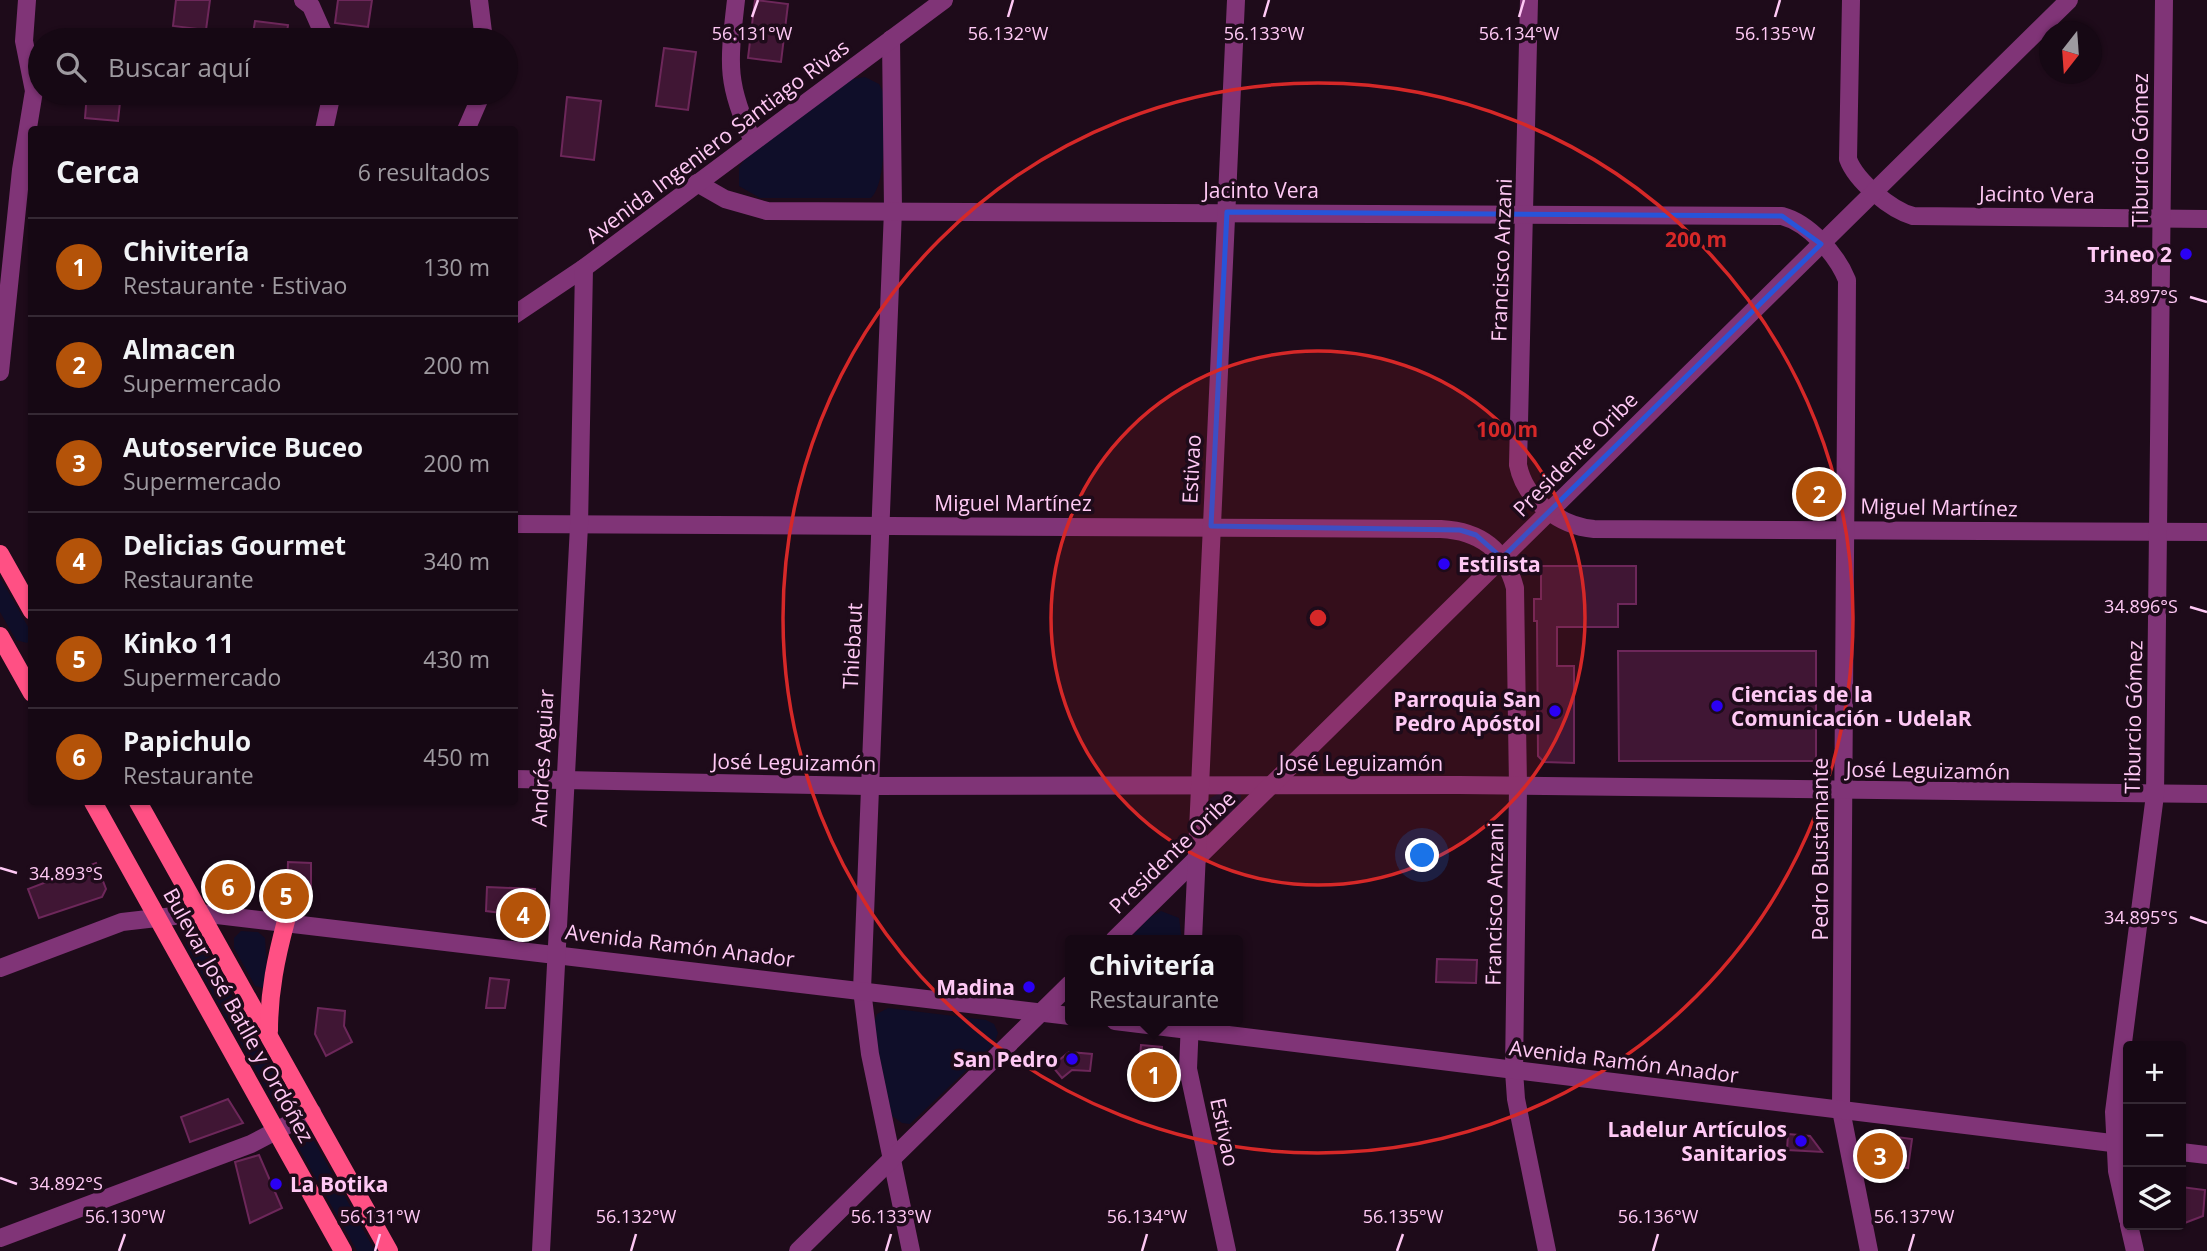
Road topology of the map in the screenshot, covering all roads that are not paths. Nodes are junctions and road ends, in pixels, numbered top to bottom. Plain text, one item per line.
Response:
1 (27, 0) edge
2 (303, 0) edge
3 (479, 0) edge
4 (736, 0) edge
5 (944, 0) edge
6 (1236, 0) edge
7 (1529, 0) edge
8 (1851, 0) edge
9 (2069, 0) edge
10 (2164, 0) edge
11 (321, 28) edge
12 (482, 28) edge
13 (891, 39) junction
14 (28, 61) edge
15 (32, 105) edge
16 (329, 105) edge
17 (477, 105) edge
18 (28, 126) edge
19 (325, 126) edge
20 (468, 126) edge
21 (28, 127) edge
22 (753, 141) junction
23 (697, 183) junction
24 (1874, 190) junction
25 (893, 210) junction
26 (1227, 212) junction
27 (1526, 215) junction
28 (2162, 218) junction
29 (2207, 219) edge
30 (1821, 243) junction
31 (584, 268) junction
32 (518, 312) edge
33 (0, 372) edge
34 (1549, 511) junction
35 (518, 524) edge
36 (579, 526) junction
37 (880, 526) junction
38 (1210, 526) junction
39 (1847, 529) junction
40 (2207, 532) edge
41 (2160, 533) junction
42 (0, 554) edge
43 (1502, 558) junction
44 (28, 604) edge
45 (0, 636) edge
46 (26, 671) edge
47 (518, 779) edge
48 (563, 780) junction
49 (1199, 785) junction
50 (1273, 785) junction
51 (868, 786) junction
52 (1518, 787) junction
53 (1843, 791) junction
54 (2207, 794) edge
55 (2155, 795) junction
56 (95, 805) edge
57 (140, 805) edge
58 (1196, 860) junction
59 (200, 913) junction
60 (159, 917) junction
61 (286, 921) junction
62 (1119, 935) edge
63 (1193, 935) edge
64 (555, 953) junction
65 (0, 968) edge
66 (1065, 989) edge
67 (862, 990) junction
68 (1040, 1013) junction
69 (1065, 1016) edge
70 (1190, 1026) edge
71 (1197, 1026) edge
72 (269, 1034) junction
73 (1514, 1071) junction
74 (1841, 1110) junction
75 (312, 1112) junction
76 (277, 1131) junction
77 (2121, 1144) edge
78 (2186, 1153) edge
79 (2207, 1155) edge
80 (892, 1160) junction
81 (2123, 1167) edge
82 (2131, 1230) edge
83 (0, 1238) edge
84 (343, 1251) edge
85 (389, 1251) edge
86 (541, 1251) edge
87 (798, 1251) edge
88 (911, 1251) edge
89 (1227, 1251) edge
90 (1548, 1251) edge
91 (1869, 1251) edge
92 (2135, 1251) edge

1 - 14 street
2 - 11 street
3 - 12 street
4 - 22 street
5 - 13 street, Avenida Ingeniero Santiago Rivas
6 - 26 street, Estivao
7 - 27 street, Francisco Anzani
8 - 24 street
9 - 24 street, Presidente Oribe
10 - 28 street, Tiburcio Gómez
13 - 22 street, Avenida Ingeniero Santiago Rivas
13 - 25 street, Thiebaut
15 - 18 street
16 - 19 street
17 - 20 street
21 - 33 street
22 - 23 street, Avenida Ingeniero Santiago Rivas
23 - 25 street, Jacinto Vera
23 - 31 street, Avenida Ingeniero Santiago Rivas
24 - 28 street, Jacinto Vera
24 - 30 street, Presidente Oribe
25 - 26 street, Jacinto Vera
25 - 37 street, Thiebaut
26 - 27 street, Jacinto Vera
26 - 38 street, Estivao
27 - 30 street, Jacinto Vera
27 - 34 street, Francisco Anzani
28 - 29 street, Jacinto Vera
28 - 41 street, Tiburcio Gómez
30 - 34 street, Presidente Oribe
30 - 39 street, Pedro Bustamante
31 - 32 street, Avenida Ingeniero Santiago Rivas
31 - 36 street, Andrés Aguiar
34 - 39 street, Miguel Martínez
34 - 43 street, Presidente Oribe
35 - 36 street, Miguel Martínez
36 - 37 street, Miguel Martínez
36 - 48 street, Andrés Aguiar
37 - 38 street, Miguel Martínez
37 - 51 street, Thiebaut
38 - 43 street, Miguel Martínez
38 - 49 street, Estivao
39 - 41 street, Miguel Martínez
39 - 53 street, Pedro Bustamante
40 - 41 street, Miguel Martínez
41 - 55 street, Tiburcio Gómez
42 - 44 main road
43 - 50 street, Presidente Oribe
43 - 52 street, Francisco Anzani
45 - 46 main road
47 - 48 street, José Leguizamón
48 - 51 street, José Leguizamón
48 - 64 street, Andrés Aguiar
49 - 50 street, José Leguizamón
49 - 51 street, José Leguizamón
49 - 58 street, Estivao
50 - 52 street, José Leguizamón
50 - 58 street, Presidente Oribe
51 - 67 street, Thiebaut
52 - 53 street, José Leguizamón
52 - 73 street, Francisco Anzani
53 - 55 street, José Leguizamón
53 - 74 street, Pedro Bustamante
54 - 55 street, José Leguizamón
55 - 77 street, Tiburcio Gómez
56 - 60 main road, Bulevar José Batlle y Ordóñez
57 - 59 main road, Bulevar José Batlle y Ordóñez
58 - 62 street, Presidente Oribe
58 - 63 street, Estivao
59 - 60 street, Avenida Ramón Anador
59 - 61 street, Avenida Ramón Anador
59 - 72 main road, Bulevar José Batlle y Ordóñez
60 - 65 street, Avenida Ramón Anador
60 - 76 main road, Bulevar José Batlle y Ordóñez
61 - 64 street, Avenida Ramón Anador
61 - 72 main road
64 - 67 street, Avenida Ramón Anador
64 - 86 street, Andrés Aguiar
66 - 68 street
67 - 68 street, Avenida Ramón Anador
67 - 80 street, Thiebaut
68 - 69 street, Avenida Ramón Anador
68 - 80 street
70 - 89 street, Estivao
71 - 73 street, Avenida Ramón Anador
72 - 75 main road, Bulevar José Batlle y Ordóñez
73 - 74 street, Avenida Ramón Anador
73 - 90 street, Francisco Anzani
74 - 77 street, Avenida Ramón Anador
74 - 91 street, Pedro Bustamante
75 - 76 street
75 - 85 main road, Bulevar José Batlle y Ordóñez
76 - 83 street
76 - 84 main road, Bulevar José Batlle y Ordóñez
77 - 81 street, Tiburcio Gómez
78 - 79 street
80 - 87 street
80 - 88 street, Thiebaut
82 - 92 street, Tiburcio Gómez

